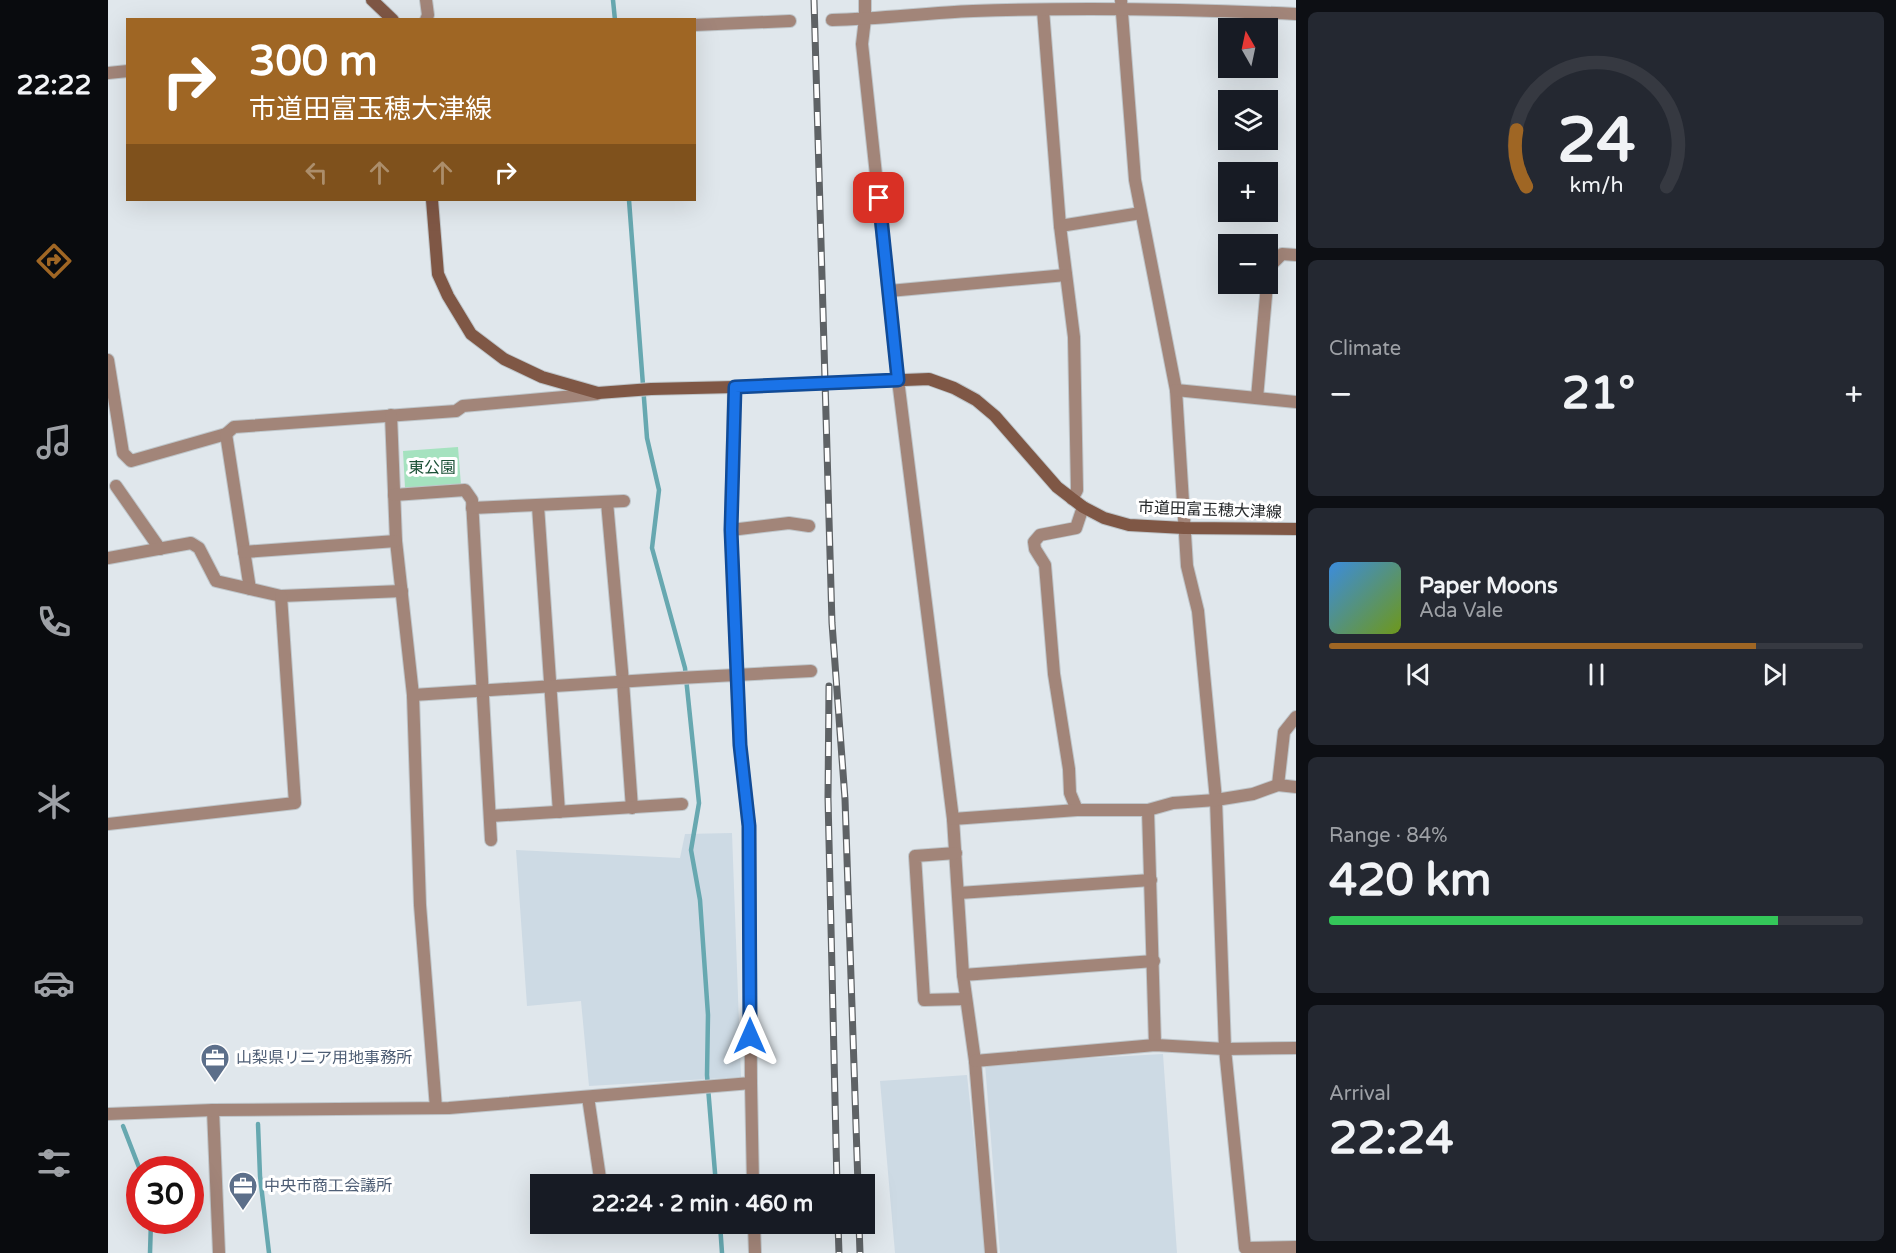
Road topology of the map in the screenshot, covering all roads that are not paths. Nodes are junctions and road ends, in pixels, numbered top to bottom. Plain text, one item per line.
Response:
1 (372, 0) edge
2 (426, 0) edge
3 (865, 0) edge
4 (1121, 5) edge
5 (1043, 10) junction
6 (1296, 14) edge
7 (391, 18) edge
8 (427, 18) edge
9 (865, 19) junction
10 (832, 20) dead end
11 (790, 21) dead end
12 (696, 25) edge
13 (126, 71) edge
14 (108, 73) edge
15 (432, 201) edge
16 (1141, 213) junction
17 (1060, 226) junction
18 (1296, 255) edge
19 (1278, 258) edge
20 (1066, 275) junction
21 (889, 291) junction
22 (1266, 294) edge
23 (108, 360) edge
24 (898, 380) junction
25 (735, 387) junction
26 (1176, 390) junction
27 (598, 393) junction
28 (1257, 398) junction
29 (1296, 402) edge
30 (391, 416) junction
31 (226, 434) junction
32 (116, 486) dead end
33 (394, 495) junction
34 (1072, 499) junction
35 (624, 501) dead end
36 (608, 502) junction
37 (538, 506) junction
38 (1083, 507) junction
39 (472, 508) junction
40 (809, 525) dead end
41 (1184, 528) junction
42 (1296, 529) edge
43 (731, 530) junction
44 (396, 541) junction
45 (160, 549) junction
46 (244, 552) junction
47 (108, 558) edge
48 (250, 589) junction
49 (402, 591) junction
50 (281, 596) junction
51 (811, 671) dead end
52 (737, 675) junction
53 (623, 682) junction
54 (551, 687) junction
55 (482, 692) junction
56 (413, 695) junction
57 (1296, 717) edge
58 (1278, 785) junction
59 (1295, 789) edge
60 (1216, 800) junction
61 (682, 804) dead end
62 (632, 808) junction
63 (1077, 810) junction
64 (1148, 810) junction
65 (559, 812) junction
66 (491, 816) junction
67 (953, 819) junction
68 (108, 824) edge
69 (491, 840) dead end
70 (956, 853) junction
71 (1150, 880) junction
72 (959, 893) junction
73 (1154, 961) junction
74 (963, 975) junction
75 (966, 999) junction
76 (1155, 1045) junction
77 (1296, 1048) edge
78 (1226, 1049) junction
79 (975, 1062) junction
80 (751, 1083) junction
81 (588, 1097) junction
82 (436, 1108) junction
83 (213, 1110) junction
84 (108, 1114) edge
85 (599, 1174) edge
86 (753, 1174) edge
87 (754, 1234) edge
88 (1296, 1247) edge
89 (1267, 1250) edge
90 (219, 1253) edge
91 (755, 1253) edge
92 (991, 1253) edge

1 - 7 street
2 - 8 street
3 - 9 street
4 - 5 street
4 - 6 street
4 - 16 street
5 - 9 street
5 - 17 street
9 - 10 street
9 - 21 street
11 - 12 street
13 - 14 street
15 - 27 street, 市道田富玉穂大津線
16 - 17 street
16 - 26 street
17 - 20 street
18 - 19 street
20 - 21 street
20 - 34 street
21 - 24 street
22 - 28 street
23 - 31 street
24 - 25 street, 市道田富玉穂大津線
24 - 34 street, 市道田富玉穂大津線
24 - 67 street
25 - 27 street, 市道田富玉穂大津線
25 - 43 street
26 - 28 street
26 - 41 street
27 - 30 street
28 - 29 street
30 - 31 street
30 - 33 street
31 - 46 street
32 - 45 street
33 - 39 street
33 - 44 street
34 - 38 street, 市道田富玉穂大津線
35 - 36 street
36 - 37 street
36 - 53 street
37 - 39 street
37 - 54 street
38 - 41 street, 市道田富玉穂大津線
38 - 63 street
39 - 55 street
40 - 43 street
41 - 42 street, 市道田富玉穂大津線
41 - 60 street
43 - 52 street
44 - 46 street
44 - 49 street
45 - 47 street
45 - 48 street
46 - 48 street
48 - 50 street
49 - 50 street
49 - 56 street
50 - 68 street
51 - 52 street
52 - 53 street
52 - 80 street
53 - 54 street
53 - 62 street
54 - 55 street
54 - 65 street
55 - 56 street
55 - 66 street
56 - 82 street
57 - 58 street
58 - 59 street
58 - 60 street
60 - 64 street
60 - 78 street
61 - 62 street
62 - 65 street
63 - 64 street
63 - 67 street
64 - 71 street
65 - 66 street
66 - 69 street
67 - 70 street
70 - 72 street
70 - 75 street
71 - 72 street
71 - 73 street
72 - 74 street
73 - 74 street
73 - 76 street
74 - 75 street
75 - 79 street
76 - 78 street
76 - 79 street
77 - 78 street
78 - 89 street
79 - 92 street
80 - 81 street
80 - 86 street
81 - 82 street
81 - 85 street
82 - 83 street
83 - 84 street
83 - 90 street
87 - 91 street
88 - 89 street

